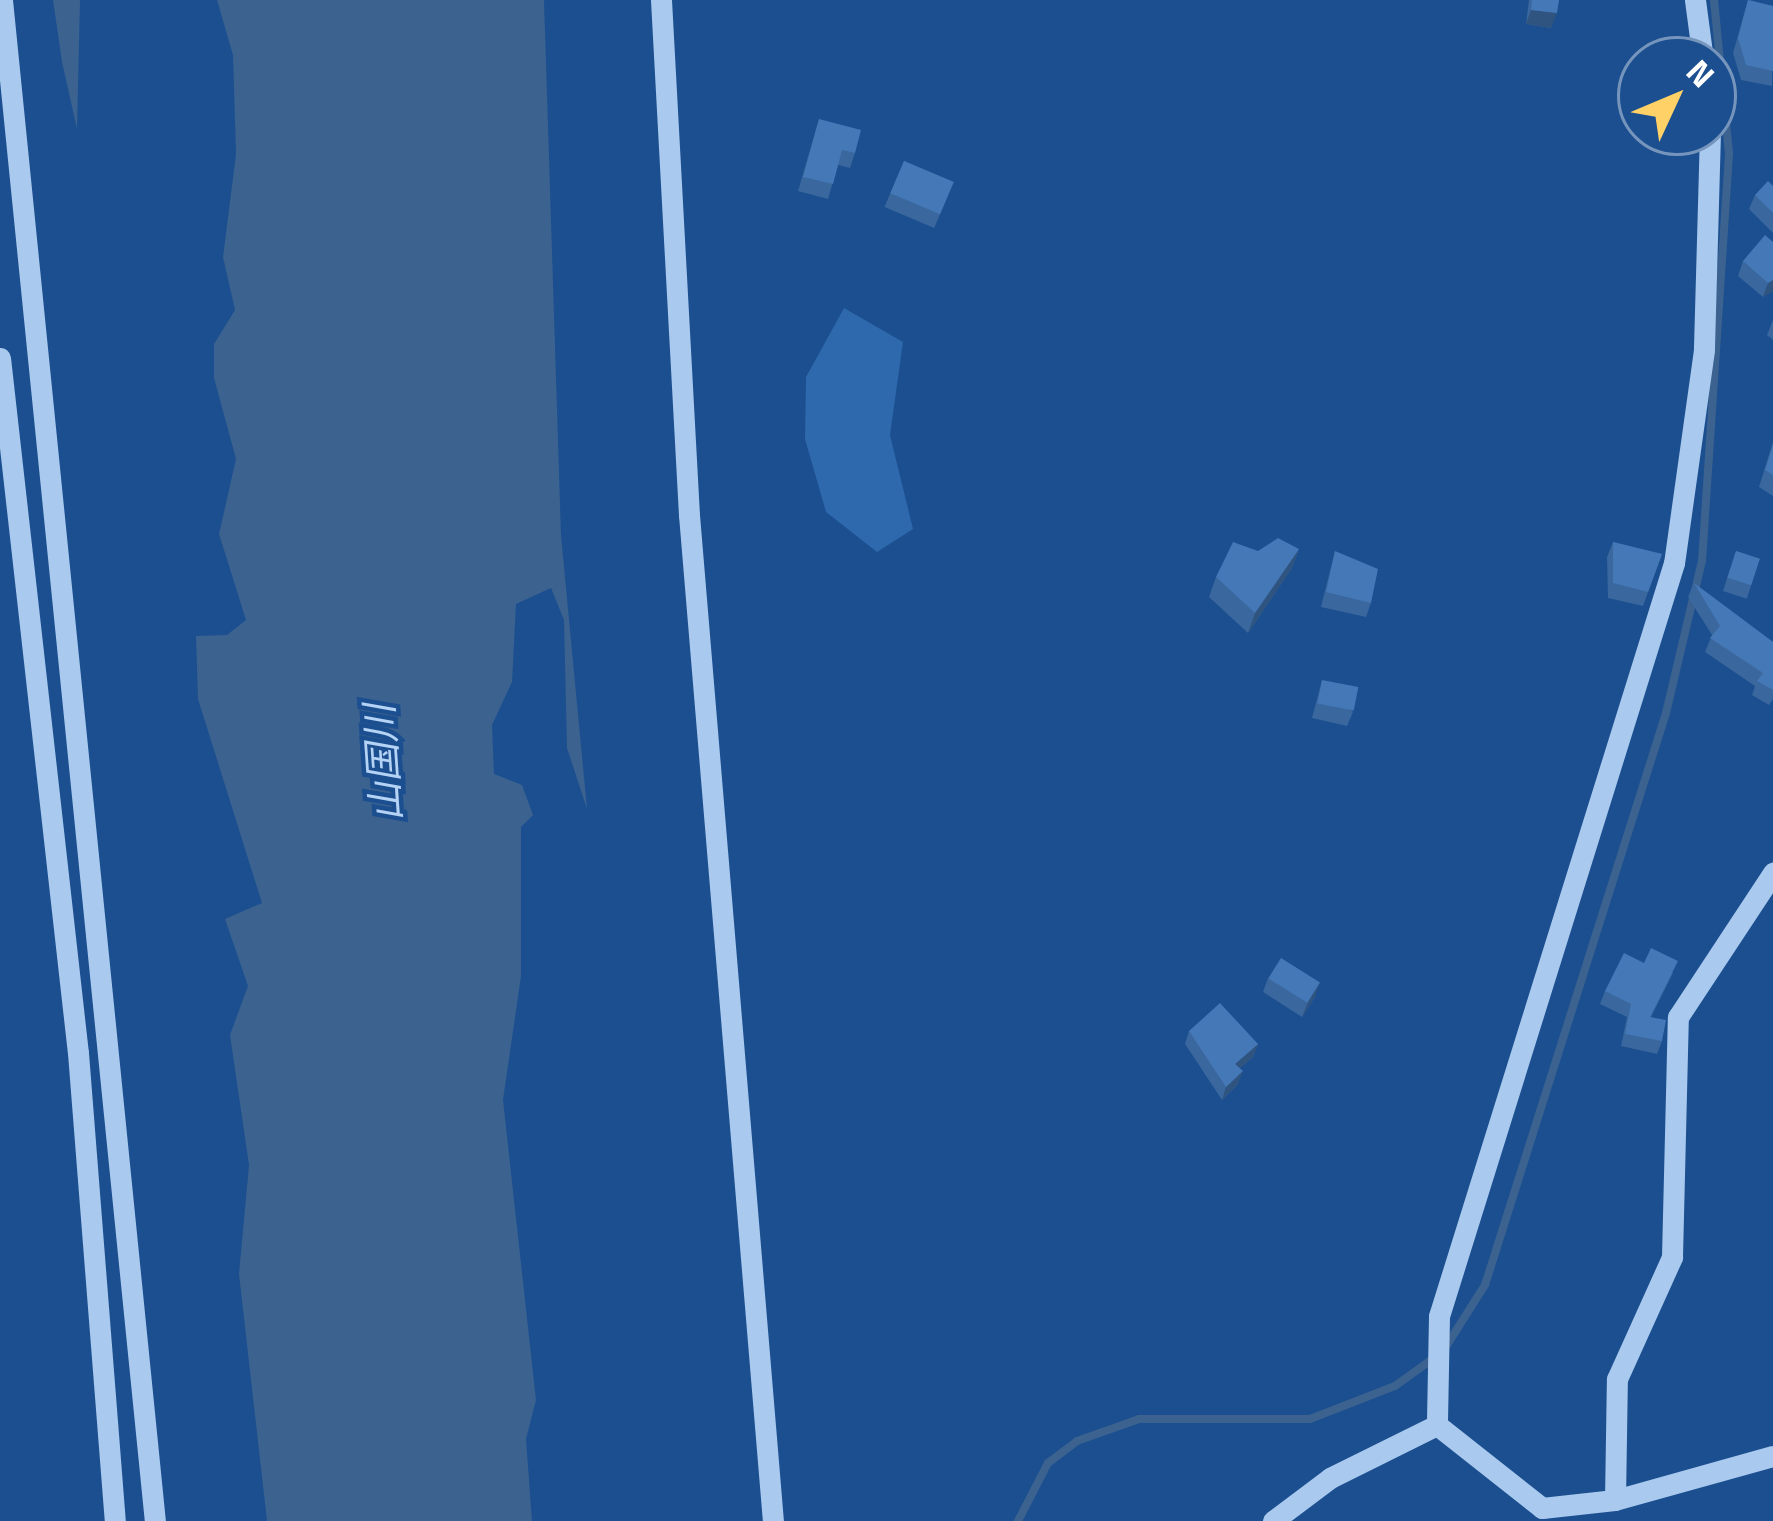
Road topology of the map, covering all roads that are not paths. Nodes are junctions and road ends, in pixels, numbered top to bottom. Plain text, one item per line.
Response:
1 (2, 0) edge
2 (661, 0) edge
3 (1695, 0) edge
4 (1700, 36) edge
5 (1709, 156) edge
6 (0, 358) edge
7 (1773, 873) edge
8 (1437, 1425) junction
9 (1773, 1456) edge
10 (1615, 1500) junction
11 (1539, 1514) edge
12 (115, 1521) edge
13 (155, 1521) edge
14 (773, 1521) edge
15 (1273, 1521) edge

1 - 13 street
2 - 14 street
3 - 4 street
5 - 8 street
6 - 12 street
7 - 10 street
8 - 11 street
8 - 15 street
9 - 10 street
10 - 11 street

